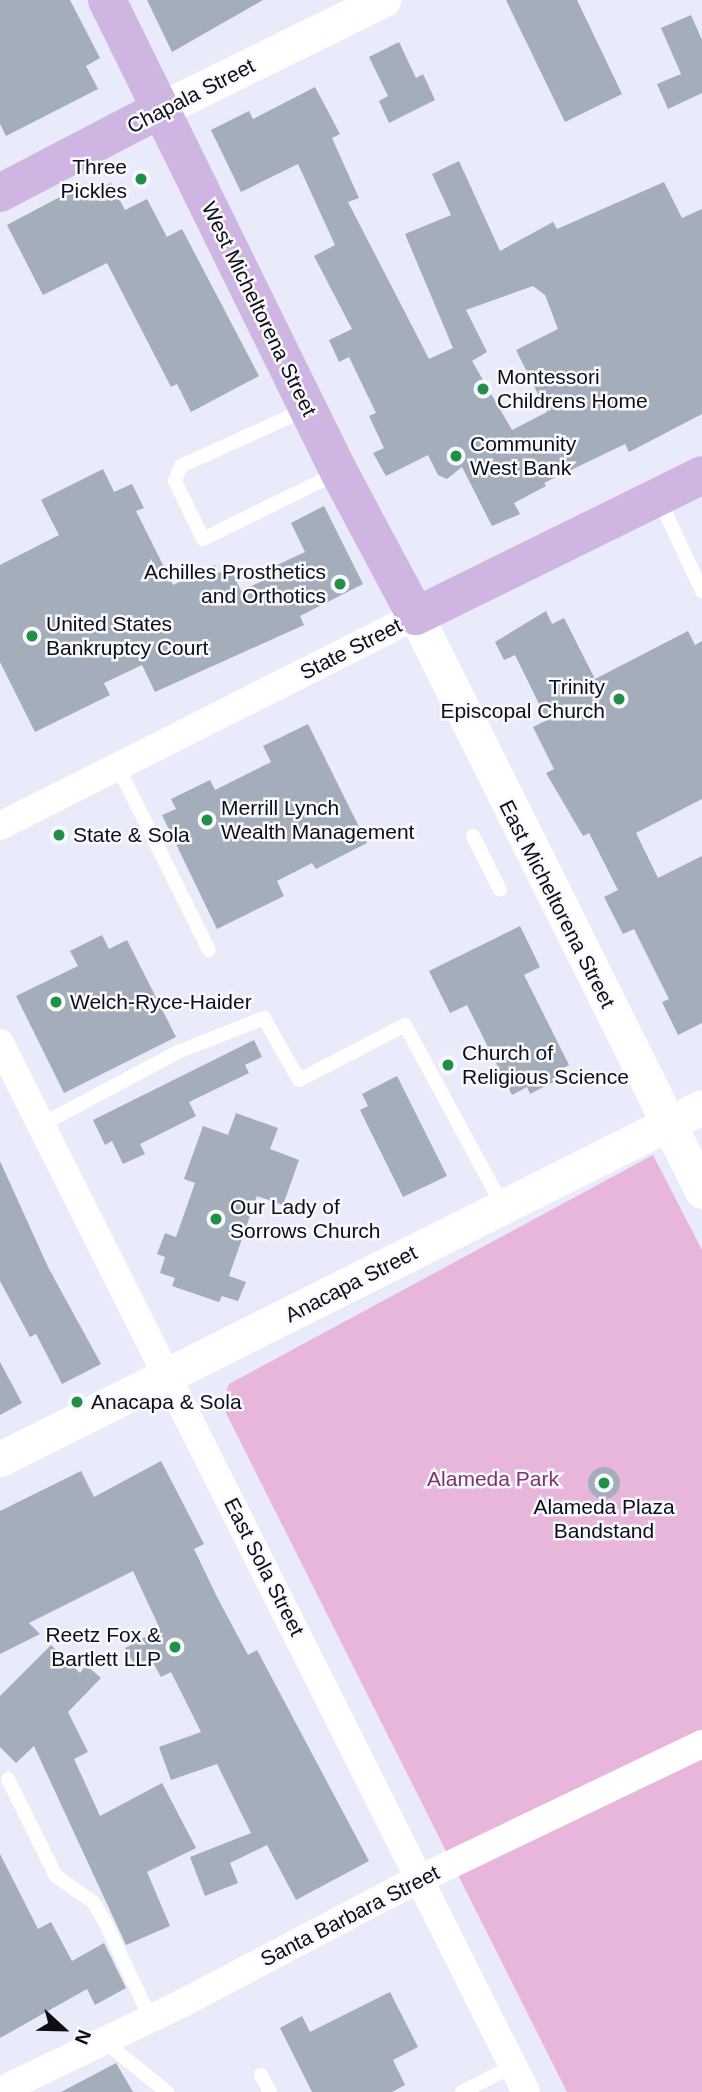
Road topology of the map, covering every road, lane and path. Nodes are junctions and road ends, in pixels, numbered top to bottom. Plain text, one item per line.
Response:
1 (107, 0) edge
2 (383, 0) edge
3 (159, 110) junction
4 (0, 193) edge
5 (309, 408) junction
6 (339, 472) junction
7 (702, 475) edge
8 (658, 496) junction
9 (702, 590) edge
10 (416, 616) junction
11 (118, 767) junction
12 (0, 826) edge
13 (473, 836) dead end
14 (500, 890) dead end
15 (209, 950) dead end
16 (0, 1043) edge
17 (702, 1107) edge
18 (667, 1124) junction
19 (41, 1125) junction
20 (702, 1191) edge
21 (504, 1207) junction
22 (168, 1376) junction
23 (0, 1459) edge
24 (702, 1744) edge
25 (8, 1779) dead end
26 (422, 1879) junction
27 (151, 2019) junction
28 (105, 2042) junction
29 (513, 2066) junction
30 (261, 2075) dead end
31 (0, 2091) edge
32 (167, 2092) edge
33 (270, 2092) edge
34 (462, 2092) edge
35 (526, 2092) edge

1 - 3 main road, West Micheltorena Street
2 - 3 street, Chapala Street
3 - 4 main road, Chapala Street
3 - 5 main road, West Micheltorena Street
5 - 6 main road, West Micheltorena Street
5 - 6 lane
6 - 10 main road, West Micheltorena Street
7 - 8 main road, State Street
8 - 9 lane
8 - 10 main road, State Street
10 - 11 street, State Street
10 - 18 street, East Micheltorena Street
11 - 12 street, State Street
11 - 15 lane
13 - 14 lane
16 - 19 street, East Sola Street
17 - 18 street, Anacapa Street
18 - 20 street, East Micheltorena Street
18 - 21 street, Anacapa Street
19 - 21 lane
19 - 22 street, East Sola Street
21 - 22 street, Anacapa Street
22 - 23 street, Anacapa Street
22 - 26 street, East Sola Street
24 - 26 street, Santa Barbara Street
25 - 27 lane
26 - 27 street, Santa Barbara Street
26 - 29 street, East Sola Street
27 - 28 street, Santa Barbara Street
28 - 31 street, Santa Barbara Street
28 - 32 lane
29 - 34 lane
29 - 35 street, East Sola Street
30 - 33 lane

